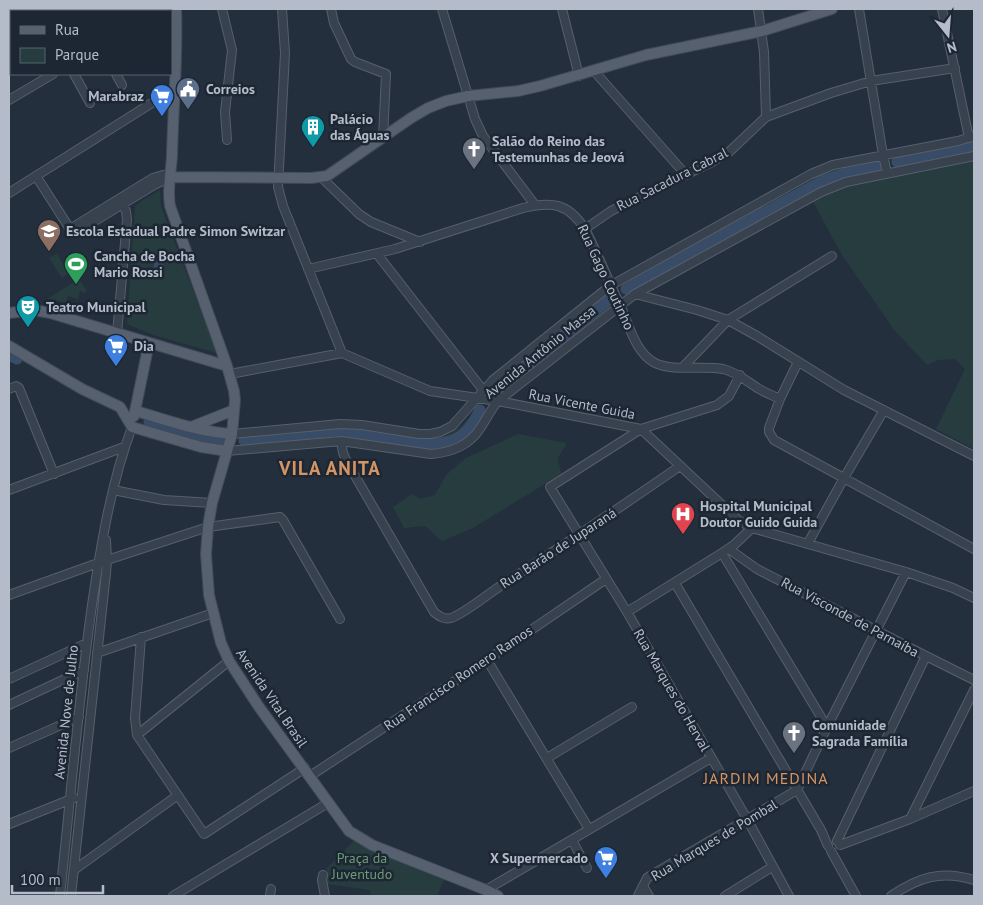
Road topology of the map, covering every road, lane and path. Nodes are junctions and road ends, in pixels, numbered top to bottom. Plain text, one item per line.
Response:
1 (176, 9) edge
2 (222, 9) edge
3 (282, 9) edge
4 (331, 9) edge
5 (442, 9) edge
6 (562, 9) edge
7 (758, 9) edge
8 (832, 9) edge
9 (859, 9) edge
10 (942, 9) edge
11 (762, 31) junction
12 (955, 68) junction
13 (594, 71) junction
14 (51, 75) edge
15 (75, 75) edge
16 (117, 75) edge
17 (579, 76) junction
18 (871, 81) junction
19 (122, 85) dead end
20 (174, 89) junction
21 (468, 96) junction
22 (9, 100) edge
23 (90, 103) dead end
24 (766, 117) junction
25 (972, 137) edge
26 (383, 138) junction
27 (227, 140) dead end
28 (883, 154) junction
29 (974, 156) edge
30 (887, 173) junction
31 (686, 175) junction
32 (36, 176) junction
33 (171, 177) junction
34 (277, 177) junction
35 (321, 177) junction
36 (9, 193) edge
37 (121, 202) junction
38 (535, 205) junction
39 (586, 229) junction
40 (420, 242) junction
41 (377, 254) junction
42 (832, 256) dead end
43 (308, 268) junction
44 (652, 285) junction
45 (610, 286) junction
46 (635, 294) junction
47 (660, 300) junction
48 (620, 305) junction
49 (9, 313) edge
50 (728, 320) junction
51 (117, 334) junction
52 (149, 343) junction
53 (9, 346) edge
54 (342, 353) junction
55 (798, 362) junction
56 (683, 367) junction
57 (229, 370) junction
58 (740, 375) junction
59 (9, 389) edge
60 (483, 390) junction
61 (139, 397) junction
62 (476, 398) junction
63 (780, 399) junction
64 (498, 401) junction
65 (120, 407) junction
66 (234, 410) junction
67 (884, 410) junction
68 (136, 411) junction
69 (132, 427) junction
70 (190, 427) junction
71 (641, 429) junction
72 (232, 434) junction
73 (341, 442) junction
74 (124, 447) junction
75 (227, 451) junction
76 (974, 456) edge
77 (680, 466) junction
78 (54, 474) junction
79 (844, 478) junction
80 (9, 490) edge
81 (112, 490) junction
82 (212, 503) junction
83 (208, 527) junction
84 (752, 528) junction
85 (105, 531) junction
86 (580, 535) junction
87 (808, 543) junction
88 (974, 549) edge
89 (725, 551) junction
90 (107, 560) junction
91 (98, 563) junction
92 (906, 572) junction
93 (606, 579) junction
94 (676, 583) junction
95 (9, 595) edge
96 (974, 598) edge
97 (627, 612) junction
98 (213, 613) junction
99 (340, 619) dead end
100 (876, 630) junction
101 (141, 637) junction
102 (87, 643) junction
103 (97, 653) junction
104 (926, 656) junction
105 (487, 660) junction
106 (229, 661) junction
107 (84, 670) junction
108 (9, 679) edge
109 (974, 680) edge
110 (974, 690) edge
111 (9, 705) edge
112 (632, 707) dead end
113 (79, 717) junction
114 (827, 727) junction
115 (137, 735) junction
116 (9, 748) edge
117 (546, 758) junction
118 (711, 758) junction
119 (307, 772) junction
120 (797, 790) junction
121 (974, 791) edge
122 (178, 795) junction
123 (80, 797) junction
124 (70, 799) junction
125 (328, 803) junction
126 (747, 819) junction
127 (910, 819) junction
128 (9, 824) edge
129 (589, 829) junction
130 (572, 840) junction
131 (835, 845) junction
132 (772, 867) junction
133 (587, 868) dead end
134 (74, 870) junction
135 (323, 875) dead end
136 (974, 880) edge
137 (643, 886) junction
138 (486, 890) junction
139 (58, 895) edge
140 (71, 896) edge
141 (173, 896) edge
142 (325, 896) edge
143 (498, 896) edge
144 (638, 896) edge
145 (648, 896) edge
146 (725, 896) edge
147 (789, 896) edge
148 (856, 896) edge
149 (891, 896) edge

1 - 20 main road
2 - 27 street
3 - 34 street
4 - 26 street
5 - 21 street
6 - 17 street
7 - 11 street
8 - 11 main road
9 - 18 street
10 - 12 street
11 - 13 main road
11 - 24 street
12 - 18 street, Rua Sacadura Cabral
12 - 25 street
13 - 17 main road
13 - 31 street
14 - 22 street
15 - 23 street
16 - 19 street
17 - 21 main road
18 - 24 street, Rua Sacadura Cabral
18 - 28 street
20 - 32 street
20 - 33 main road
21 - 26 main road
21 - 38 street
24 - 31 street, Rua Sacadura Cabral
25 - 28 street, Avenida Antônio Massa
26 - 35 main road
28 - 30 street
28 - 45 street, Avenida Antônio Massa
29 - 30 street, Avenida Antônio Massa
30 - 44 street, Avenida Antônio Massa
31 - 39 street, Rua Sacadura Cabral
32 - 36 street
32 - 37 street
33 - 34 main road
33 - 37 street
33 - 57 main road, Avenida Vital Brasil
34 - 35 main road
34 - 43 street
35 - 40 street
37 - 51 street
38 - 39 street, Rua Gago Coutinho
38 - 40 street, Rua Gago Coutinho
39 - 45 street, Rua Gago Coutinho
40 - 41 street, Rua Gago Coutinho
41 - 43 street, Rua Gago Coutinho
41 - 60 street
42 - 50 street
43 - 54 street
44 - 46 street, Avenida Antônio Massa
44 - 47 street
45 - 48 street, Rua Gago Coutinho
45 - 60 street, Avenida Antônio Massa
46 - 47 street
46 - 48 street, Avenida Antônio Massa
47 - 50 street
48 - 56 street, Rua Gago Coutinho
48 - 64 street, Avenida Antônio Massa
49 - 51 main road
50 - 55 street
50 - 56 street
51 - 52 main road
52 - 57 main road
52 - 61 main road, Avenida Nove de Julho
53 - 65 main road
54 - 57 street
54 - 62 street, Rua Vicente Guida
55 - 63 street
55 - 67 street
56 - 58 street, Rua Gago Coutinho
57 - 66 main road, Avenida Vital Brasil
58 - 63 street, Rua Gago Coutinho
58 - 71 street
59 - 78 street
60 - 62 street, Avenida Antônio Massa
61 - 65 main road
61 - 68 main road, Avenida Nove de Julho
62 - 64 street, Rua Vicente Guida
62 - 72 street, Avenida Antônio Massa
63 - 79 street
64 - 71 street, Rua Vicente Guida
64 - 73 street, Avenida Antônio Massa
65 - 69 main road
66 - 70 main road
66 - 72 main road, Avenida Vital Brasil
67 - 76 street
67 - 79 street
68 - 69 main road, Avenida Nove de Julho
68 - 70 main road, Avenida Antônio Massa
69 - 74 street, Avenida Nove de Julho
69 - 75 main road, Avenida Antônio Massa
70 - 72 main road, Avenida Antônio Massa
71 - 77 street
71 - 86 street, Rua Marques do Herval
72 - 75 main road, Avenida Vital Brasil
73 - 75 street, Avenida Antônio Massa
73 - 86 street, Rua Barão de Juparaná
74 - 78 street
74 - 81 street, Avenida Nove de Julho
75 - 82 main road, Avenida Vital Brasil
77 - 84 street
77 - 86 street, Rua Barão de Juparaná
78 - 80 street
79 - 87 street
79 - 88 street
81 - 82 street
81 - 85 street, Avenida Nove de Julho
82 - 83 main road, Avenida Vital Brasil
83 - 90 street
83 - 98 main road, Avenida Vital Brasil
83 - 99 street
84 - 87 street
84 - 89 street
85 - 90 street, Avenida Nove de Julho
85 - 91 street, Avenida Nove de Julho
86 - 93 street, Rua Marques do Herval
87 - 92 street
89 - 94 street
89 - 100 street, Rua Visconde de Parnaíba
89 - 114 street
90 - 91 street
90 - 103 street, Avenida Nove de Julho
91 - 95 street
91 - 102 street, Avenida Nove de Julho
92 - 96 street
92 - 100 street
93 - 97 street, Rua Marques do Herval
93 - 105 street, Rua Francisco Romero Ramos
94 - 97 street
94 - 120 street
97 - 118 street, Rua Marques do Herval
98 - 101 street
98 - 106 main road, Avenida Vital Brasil
100 - 104 street, Rua Visconde de Parnaíba
100 - 114 street
101 - 103 street
101 - 115 street
102 - 107 street, Avenida Nove de Julho
102 - 108 street
103 - 123 street, Avenida Nove de Julho
104 - 109 street, Rua Visconde de Parnaíba
104 - 131 street
105 - 117 street
105 - 119 street, Rua Francisco Romero Ramos
106 - 115 street
106 - 119 main road, Avenida Vital Brasil
107 - 111 street
107 - 113 street, Avenida Nove de Julho
110 - 127 street
112 - 117 street
113 - 116 street
113 - 124 street, Avenida Nove de Julho
114 - 120 street
115 - 122 street
117 - 129 street
118 - 126 street, Rua Marques do Herval
118 - 129 street
119 - 122 street, Rua Francisco Romero Ramos
119 - 125 main road, Avenida Vital Brasil
120 - 126 street, Rua Marques de Pombal
120 - 131 street
121 - 127 street
122 - 134 street
123 - 124 street
123 - 134 street, Avenida Nove de Julho
124 - 128 street
124 - 139 street, Avenida Nove de Julho
125 - 138 main road, Avenida Vital Brasil
125 - 141 street
126 - 132 street, Rua Marques do Herval
126 - 137 street, Rua Marques de Pombal
127 - 131 street
129 - 130 street
130 - 133 street
130 - 138 street
131 - 148 street
132 - 146 street
132 - 147 street, Rua Marques do Herval
134 - 140 street, Avenida Nove de Julho
135 - 142 street
136 - 149 street
137 - 144 street, Rua Marques de Pombal
137 - 145 street
138 - 143 main road, Avenida Vital Brasil

